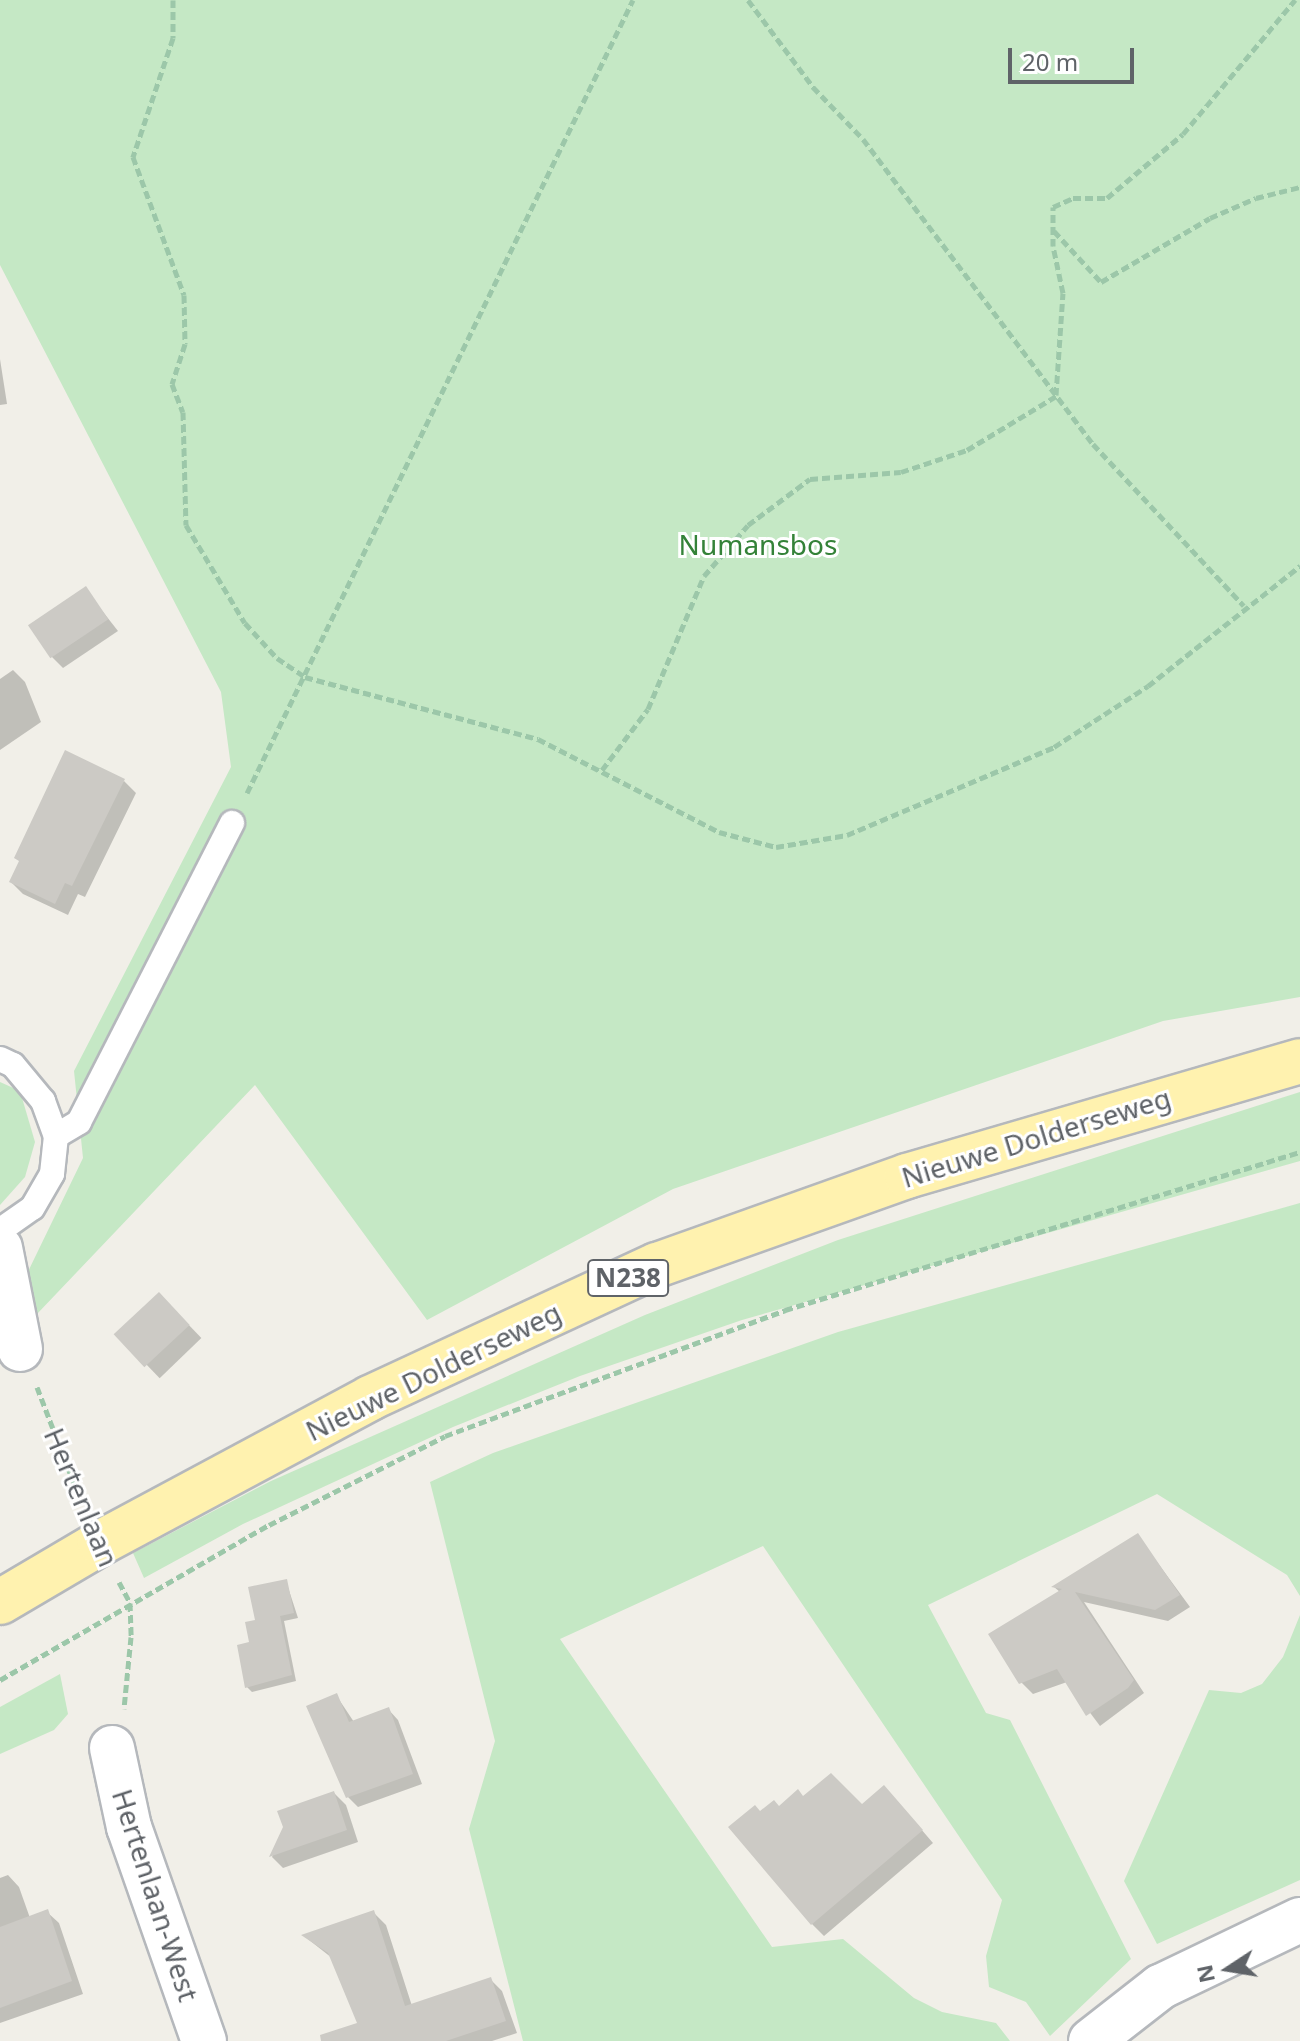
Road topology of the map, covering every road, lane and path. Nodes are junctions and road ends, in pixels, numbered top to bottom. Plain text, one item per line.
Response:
1 (173, 0) edge
2 (633, 0) edge
3 (748, 0) edge
4 (1295, 0) edge
5 (1300, 187) edge
6 (1053, 230) junction
7 (1056, 396) junction
8 (1300, 566) edge
9 (1244, 606) junction
10 (305, 677) junction
11 (602, 770) junction
12 (232, 823) joint
13 (0, 1059) edge
14 (1300, 1061) edge
15 (56, 1136) junction
16 (1300, 1152) edge
17 (0, 1230) edge
18 (0, 1248) edge
19 (20, 1349) joint
20 (100, 1543) junction
21 (0, 1602) edge
22 (130, 1603) junction
23 (0, 1680) edge
24 (112, 1748) joint
25 (1300, 1920) edge
26 (204, 2041) edge
27 (1091, 2041) edge

1 - 10 path
2 - 10 path
3 - 7 path
4 - 6 path
5 - 6 path
6 - 7 path
7 - 9 path
7 - 11 path
8 - 9 path
9 - 11 path
10 - 11 path
10 - 12 path
12 - 15 lane
13 - 15 lane
14 - 20 main road, Nieuwe Dolderseweg / N238
15 - 17 lane
16 - 22 path
18 - 19 street
19 - 20 path, Hertenlaan
20 - 21 main road, Nieuwe Dolderseweg / N238
20 - 22 path, Hertenlaan
22 - 23 path
22 - 24 path
24 - 26 street, Hertenlaan-West
25 - 27 street

